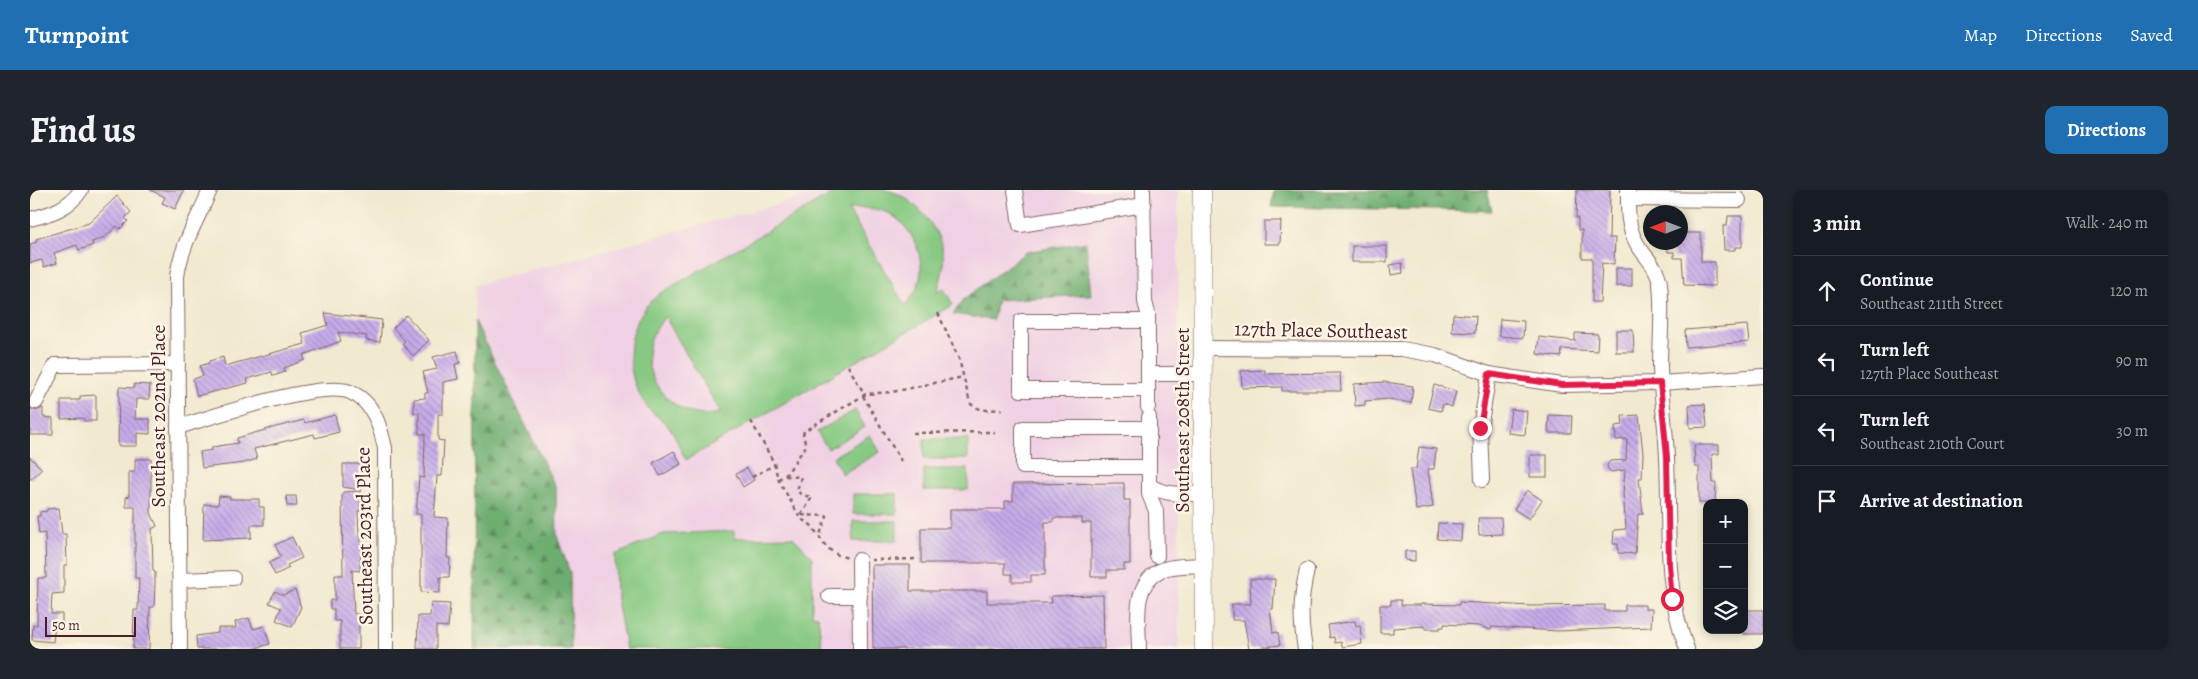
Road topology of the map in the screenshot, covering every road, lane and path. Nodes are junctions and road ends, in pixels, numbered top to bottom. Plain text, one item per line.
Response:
1 (81, 190) edge
2 (210, 190) edge
3 (1014, 190) edge
4 (1142, 190) edge
5 (1202, 190) edge
6 (1628, 194) edge
7 (1739, 200) dead end
8 (1144, 205) junction
9 (30, 219) edge
10 (938, 314) dead end
11 (1148, 321) junction
12 (1203, 348) junction
13 (178, 364) junction
14 (848, 366) dead end
15 (1148, 374) junction
16 (1203, 374) junction
17 (1489, 374) junction
18 (1763, 376) edge
19 (963, 377) junction
20 (1660, 383) junction
21 (1148, 390) junction
22 (864, 395) junction
23 (36, 402) dead end
24 (1002, 409) dead end
25 (1149, 417) junction
26 (751, 421) dead end
27 (178, 427) junction
28 (995, 432) dead end
29 (913, 433) dead end
30 (901, 461) dead end
31 (774, 465) junction
32 (1149, 467) junction
33 (785, 476) junction
34 (752, 477) dead end
35 (778, 479) junction
36 (1482, 480) dead end
37 (1149, 485) junction
38 (1204, 494) junction
39 (799, 516) junction
40 (819, 537) junction
41 (1157, 556) dead end
42 (917, 559) dead end
43 (859, 560) junction
44 (1204, 565) junction
45 (1307, 570) dead end
46 (233, 578) dead end
47 (180, 580) junction
48 (830, 596) dead end
49 (860, 596) junction
50 (180, 649) edge
51 (386, 649) edge
52 (860, 649) edge
53 (1140, 649) edge
54 (1204, 649) edge
55 (1305, 649) edge
56 (1687, 649) edge

1 - 9 street
2 - 13 street, Southeast 202nd Place
3 - 8 street
4 - 8 street
5 - 12 main road, Southeast 208th Street
6 - 7 street
6 - 20 street
8 - 11 street
10 - 19 path
11 - 15 street
11 - 21 street
12 - 16 main road, Southeast 208th Street
12 - 17 street, 127th Place Southeast
13 - 23 street
13 - 27 street, Southeast 202nd Place
14 - 22 path
15 - 16 street
15 - 21 street
16 - 38 main road, Southeast 208th Street
17 - 20 street, 127th Place Southeast
17 - 36 street
18 - 20 street, 127th Place Southeast
19 - 22 path
19 - 24 path
20 - 56 street
21 - 25 street
22 - 30 path
22 - 33 path
25 - 32 street
25 - 32 street
26 - 31 path
27 - 47 street, Southeast 202nd Place
27 - 51 street, Southeast 203rd Place
28 - 29 path
31 - 34 path
31 - 35 path
32 - 37 street
33 - 35 path
33 - 39 path
35 - 39 path
37 - 38 street
37 - 41 street
38 - 44 main road, Southeast 208th Street
39 - 40 path
39 - 40 path
40 - 43 path
42 - 43 path
43 - 49 street
44 - 53 street
44 - 54 main road, Southeast 208th Street
45 - 55 street
46 - 47 street
47 - 50 street, Southeast 202nd Place
48 - 49 street
49 - 52 street

